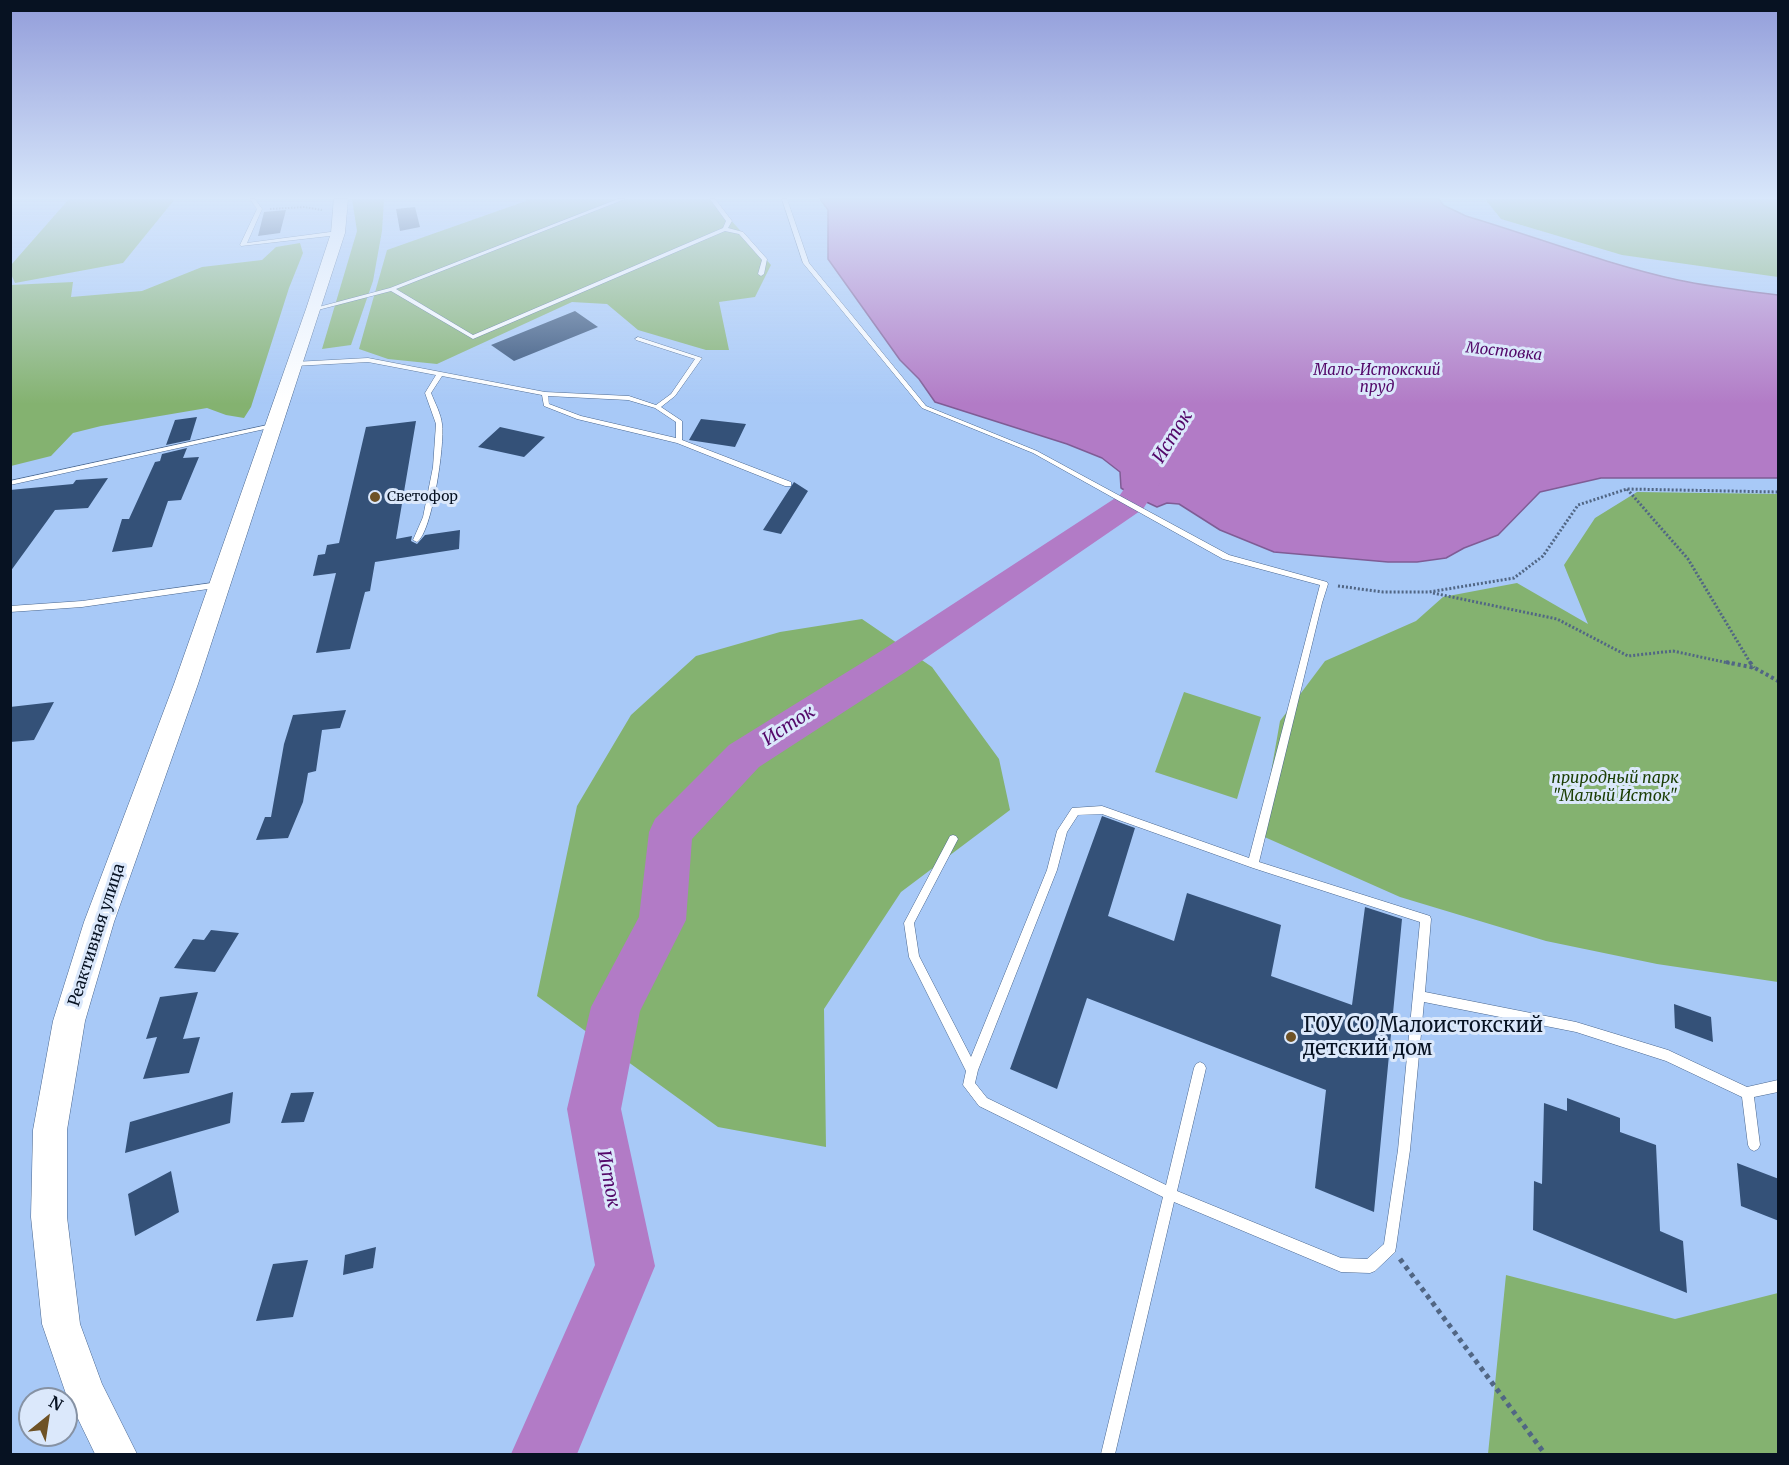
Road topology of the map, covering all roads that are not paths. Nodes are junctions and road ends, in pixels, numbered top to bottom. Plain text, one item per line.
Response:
1 (327, 267) edge
2 (448, 267) edge
3 (635, 267) edge
4 (763, 267) edge
5 (810, 267) edge
6 (761, 274) dead end
7 (392, 289) junction
8 (314, 309) junction
9 (638, 339) dead end
10 (294, 364) junction
11 (439, 375) junction
12 (545, 394) junction
13 (657, 407) junction
14 (273, 426) junction
15 (679, 441) junction
16 (10, 483) edge
17 (789, 484) dead end
18 (417, 540) dead end
19 (219, 585) junction
20 (10, 609) edge
21 (953, 839) dead end
22 (1253, 864) junction
23 (1419, 996) junction
24 (1200, 1068) dead end
25 (972, 1070) junction
26 (1779, 1086) edge
27 (1747, 1093) junction
28 (1754, 1145) dead end
29 (1170, 1194) junction
30 (116, 1455) edge
31 (1108, 1455) edge

1 - 8 main road, Реактивная улица
2 - 7 lane
3 - 7 lane
4 - 6 lane
5 - 22 lane
7 - 8 lane
8 - 10 main road, Реактивная улица
9 - 13 lane
10 - 11 lane
10 - 14 main road, Реактивная улица
11 - 12 lane
11 - 18 lane
12 - 13 lane
12 - 15 lane
13 - 15 lane
14 - 16 lane
14 - 19 main road, Реактивная улица
15 - 17 lane
19 - 20 lane
19 - 30 main road, Реактивная улица
21 - 25 lane
22 - 23 lane
22 - 25 lane
23 - 27 lane
23 - 29 lane
24 - 29 lane
25 - 29 lane
26 - 27 lane
27 - 28 lane
29 - 31 lane

